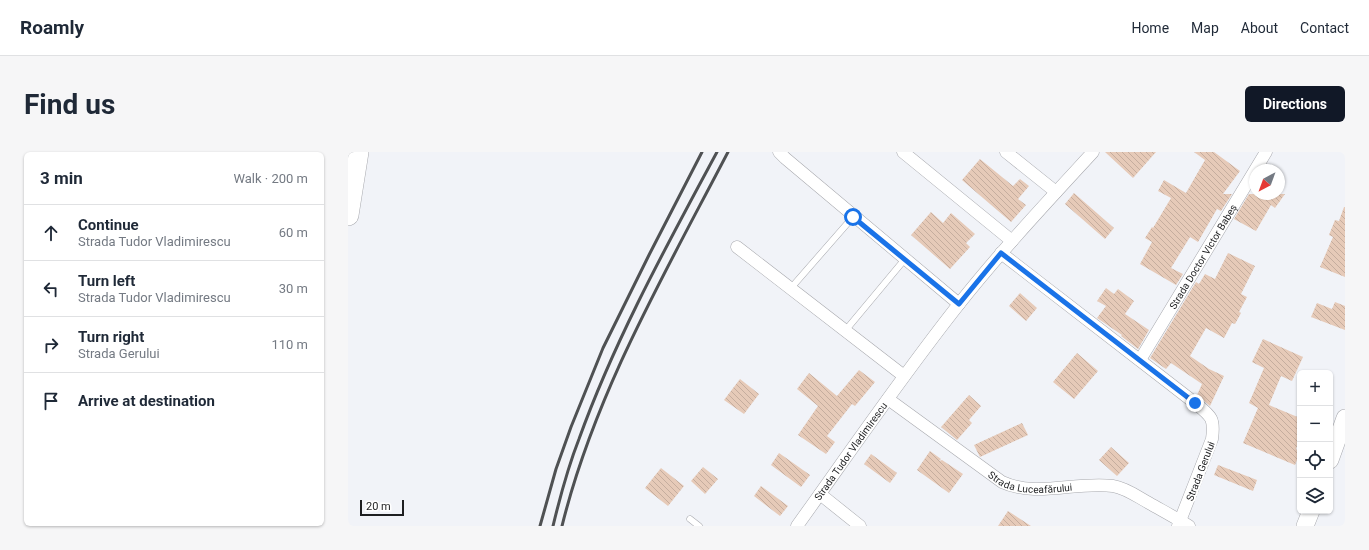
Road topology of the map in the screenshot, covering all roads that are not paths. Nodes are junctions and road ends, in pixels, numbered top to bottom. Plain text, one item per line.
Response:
1 (358, 152) edge
2 (779, 152) edge
3 (904, 152) edge
4 (1006, 152) edge
5 (1093, 152) edge
6 (1266, 152) edge
7 (1056, 192) junction
8 (348, 215) edge
9 (853, 217) junction
10 (1012, 241) junction
11 (737, 247) dead end
12 (1001, 253) junction
13 (905, 259) junction
14 (792, 288) junction
15 (959, 304) junction
16 (845, 331) junction
17 (1140, 360) junction
18 (904, 376) junction
19 (888, 399) junction
20 (1345, 418) edge
21 (1333, 452) edge
22 (820, 494) junction
23 (1310, 514) edge
24 (690, 519) dead end
25 (1183, 524) edge
26 (699, 526) edge
27 (797, 526) edge
28 (860, 526) edge
29 (1305, 526) edge

1 - 8 highway
2 - 9 street
3 - 10 street
4 - 7 street
5 - 7 street, Strada Tudor Vladimirescu
6 - 17 street, Strada Doctor Victor Babeș
7 - 10 street, Strada Tudor Vladimirescu
9 - 13 street
9 - 14 lane
10 - 12 street, Strada Tudor Vladimirescu
11 - 14 street
12 - 15 street, Strada Tudor Vladimirescu
12 - 17 street, Strada Gerului
13 - 15 street
13 - 16 lane
14 - 16 street
15 - 18 street, Strada Tudor Vladimirescu
16 - 18 street
17 - 25 street, Strada Gerului
18 - 19 street, Strada Tudor Vladimirescu
19 - 22 street, Strada Tudor Vladimirescu
19 - 25 street, Strada Luceafărului
20 - 21 main road
22 - 27 street, Strada Tudor Vladimirescu
22 - 28 street
23 - 29 main road
24 - 26 lane

